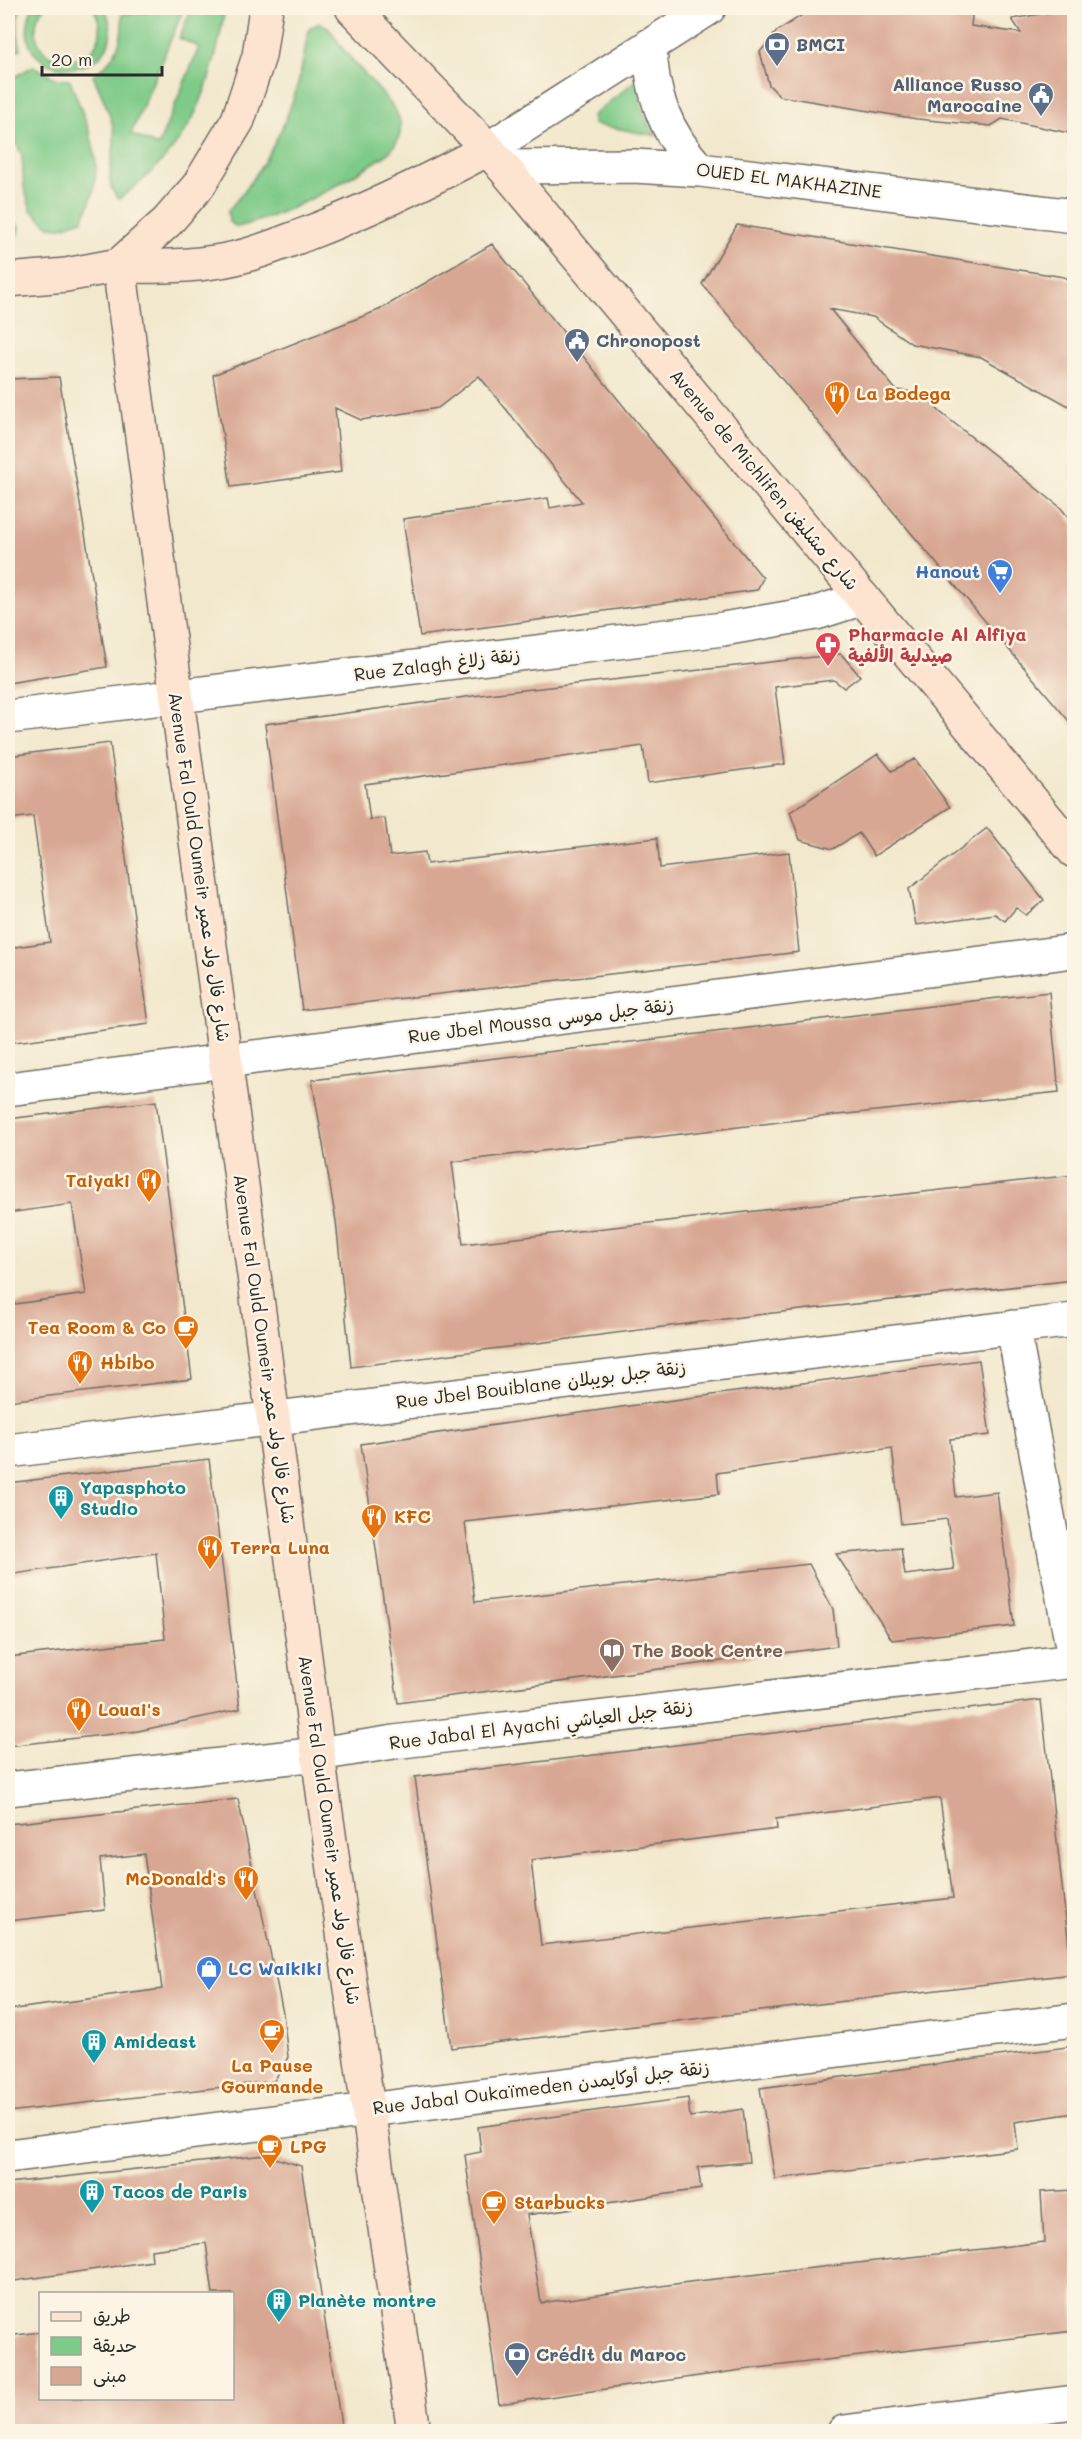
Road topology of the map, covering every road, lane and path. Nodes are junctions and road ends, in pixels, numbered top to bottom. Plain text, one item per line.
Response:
1 (266, 8) edge
2 (351, 8) edge
3 (709, 8) edge
4 (650, 45) junction
5 (495, 158) junction
6 (700, 170) junction
7 (1074, 216) edge
8 (119, 265) junction
9 (8, 280) edge
10 (863, 598) junction
11 (177, 697) junction
12 (8, 717) edge
13 (1074, 851) edge
14 (1074, 951) edge
15 (225, 1061) junction
16 (8, 1089) edge
17 (1074, 1320) edge
18 (1013, 1328) junction
19 (273, 1418) junction
20 (8, 1451) edge
21 (1074, 1659) edge
22 (318, 1754) junction
23 (8, 1789) edge
24 (1074, 2020) edge
25 (368, 2110) junction
26 (8, 2156) edge
27 (1074, 2402) edge
28 (414, 2432) edge
29 (844, 2432) edge

1 - 8 main road
2 - 5 main road, Avenue de Michlifen شارع مشليفن
3 - 4 street
4 - 5 street
4 - 6 street
5 - 6 street, OUED EL MAKHAZINE
5 - 8 main road
5 - 10 main road, Avenue de Michlifen شارع مشليفن
6 - 7 street, OUED EL MAKHAZINE
8 - 9 main road
8 - 11 main road, Avenue Fal Ould Oumeir شارع فال ولد عمير
10 - 11 street, Rue Zalagh زنقة زلاغ
10 - 13 main road, Avenue de Michlifen شارع مشليفن
11 - 12 street, Rue Zalagh زنقة زلاغ
11 - 15 main road, Avenue Fal Ould Oumeir شارع فال ولد عمير
14 - 15 street, Rue Jbel Moussa زنقة جبل موسى
15 - 16 street, Rue Jbel Moussa زنقة جبل موسى
15 - 19 main road, Avenue Fal Ould Oumeir شارع فال ولد عمير
17 - 18 street, Rue Jbel Bouiblane زنقة جبل بويبلان
18 - 19 street, Rue Jbel Bouiblane زنقة جبل بويبلان
18 - 21 street
19 - 20 street, Rue Jbel Bouiblane زنقة جبل بويبلان
19 - 22 main road, Avenue Fal Ould Oumeir شارع فال ولد عمير
21 - 22 street, Rue Jabal El Ayachi زنقة جبل العياشي
22 - 23 street, Rue Jabal El Ayachi زنقة جبل العياشي
22 - 25 main road, Avenue Fal Ould Oumeir شارع فال ولد عمير
24 - 25 street, Rue Jabal Oukaïmeden زنقة جبل أوكايمدن
25 - 26 street, Rue Jabal Oukaïmeden زنقة جبل أوكايمدن
25 - 28 main road, Avenue Fal Ould Oumeir شارع فال ولد عمير
27 - 29 street

